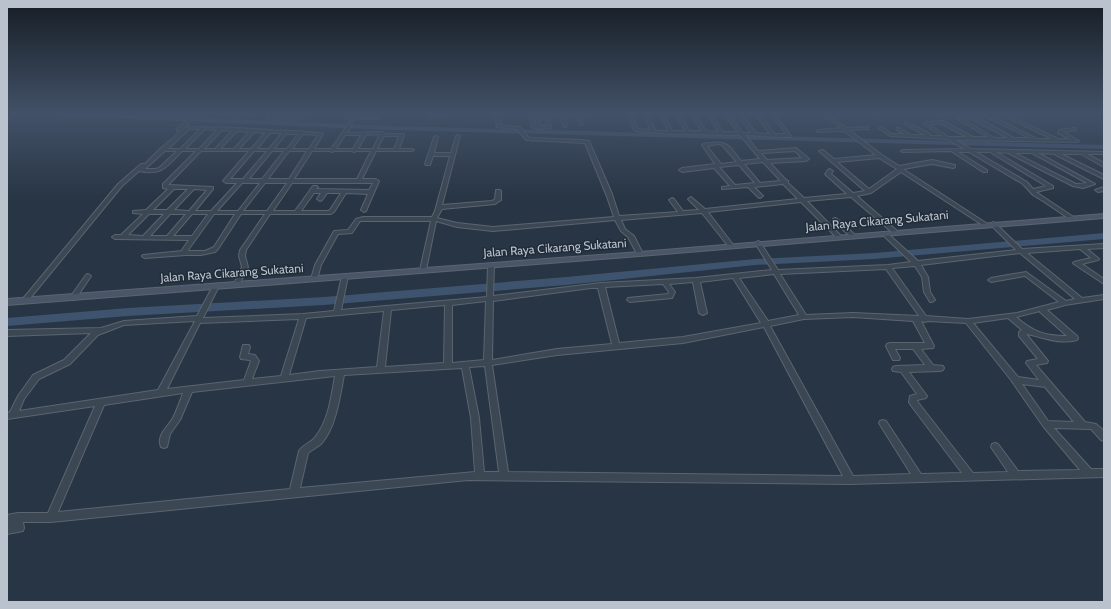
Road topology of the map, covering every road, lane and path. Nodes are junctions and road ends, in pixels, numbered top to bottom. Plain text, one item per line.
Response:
1 (166, 142) edge
2 (171, 142) edge
3 (188, 142) edge
4 (206, 142) edge
5 (223, 142) edge
6 (242, 142) edge
7 (258, 142) edge
8 (277, 142) edge
9 (294, 142) edge
10 (316, 142) edge
11 (338, 142) edge
12 (359, 142) edge
13 (379, 142) edge
14 (399, 142) edge
15 (434, 142) edge
16 (456, 142) edge
17 (587, 142) edge
18 (749, 142) edge
19 (863, 142) edge
20 (957, 142) edge
21 (162, 150) junction
22 (180, 150) junction
23 (198, 150) junction
24 (216, 150) junction
25 (235, 150) junction
26 (251, 150) junction
27 (271, 150) junction
28 (354, 150) junction
29 (375, 150) junction
30 (396, 150) junction
31 (412, 150) dead end
32 (931, 150) junction
33 (952, 150) junction
34 (288, 151) junction
35 (311, 151) junction
36 (332, 151) junction
37 (821, 151) dead end
38 (971, 151) junction
39 (990, 151) junction
40 (758, 152) junction
41 (903, 152) dead end
42 (1010, 152) junction
43 (1032, 152) junction
44 (1055, 152) junction
45 (1080, 153) junction
46 (1098, 153) junction
47 (1104, 153) edge
48 (453, 154) junction
49 (431, 155) junction
50 (880, 156) junction
51 (1104, 156) edge
52 (766, 161) junction
53 (833, 161) junction
54 (918, 162) dead end
55 (737, 163) junction
56 (428, 164) dead end
57 (717, 165) junction
58 (1104, 165) edge
59 (953, 166) dead end
60 (900, 169) junction
61 (682, 170) dead end
62 (830, 171) dead end
63 (985, 171) dead end
64 (1104, 172) edge
65 (1096, 173) junction
66 (1104, 177) edge
67 (359, 180) junction
68 (319, 181) junction
69 (242, 182) junction
70 (263, 182) junction
71 (290, 182) junction
72 (786, 182) junction
73 (754, 185) junction
74 (734, 187) junction
75 (172, 188) junction
76 (192, 188) junction
77 (724, 188) dead end
78 (1098, 190) dead end
79 (1104, 190) edge
80 (312, 191) junction
81 (498, 191) dead end
82 (325, 192) junction
83 (344, 192) junction
84 (372, 192) junction
85 (869, 192) junction
86 (1033, 192) junction
87 (851, 195) junction
88 (760, 196) dead end
89 (320, 199) dead end
90 (691, 199) dead end
91 (672, 200) dead end
92 (802, 200) junction
93 (439, 207) junction
94 (364, 210) dead end
95 (704, 211) junction
96 (135, 212) dead end
97 (148, 213) junction
98 (169, 213) junction
99 (190, 213) junction
100 (298, 213) junction
101 (682, 213) junction
102 (212, 214) junction
103 (238, 214) junction
104 (268, 214) junction
105 (1104, 216) edge
106 (617, 218) junction
107 (434, 219) junction
108 (1072, 219) junction
109 (835, 220) dead end
110 (989, 224) junction
111 (895, 232) junction
112 (884, 233) junction
113 (852, 235) junction
114 (115, 237) dead end
115 (123, 237) junction
116 (145, 237) junction
117 (839, 237) junction
118 (169, 238) junction
119 (193, 238) junction
120 (758, 243) junction
121 (731, 246) junction
122 (1104, 246) edge
123 (1082, 248) junction
124 (1021, 250) junction
125 (186, 253) junction
126 (640, 254) junction
127 (146, 256) dead end
128 (916, 263) junction
129 (491, 265) junction
130 (888, 267) junction
131 (773, 269) junction
132 (423, 270) junction
133 (88, 276) dead end
134 (345, 276) junction
135 (734, 276) junction
136 (314, 279) junction
137 (696, 280) junction
138 (991, 280) dead end
139 (664, 281) junction
140 (1104, 282) edge
141 (237, 284) junction
142 (601, 285) junction
143 (216, 286) junction
144 (489, 297) junction
145 (1104, 297) edge
146 (73, 298) junction
147 (25, 300) junction
148 (630, 300) dead end
149 (932, 300) dead end
150 (1081, 300) junction
151 (450, 302) junction
152 (8, 303) edge
153 (1065, 303) junction
154 (388, 308) junction
155 (1043, 310) junction
156 (337, 312) junction
157 (703, 313) dead end
158 (303, 316) junction
159 (1010, 316) junction
160 (804, 317) junction
161 (200, 318) junction
162 (916, 319) junction
163 (925, 320) junction
164 (968, 321) junction
165 (765, 323) junction
166 (101, 330) junction
167 (1028, 331) junction
168 (7, 333) edge
169 (616, 346) junction
170 (246, 347) dead end
171 (916, 347) junction
172 (896, 358) dead end
173 (488, 363) junction
174 (465, 364) junction
175 (448, 366) junction
176 (930, 367) junction
177 (940, 368) dead end
178 (381, 370) junction
179 (340, 373) junction
180 (284, 378) junction
181 (1016, 380) junction
182 (248, 383) junction
183 (1047, 384) junction
184 (189, 390) junction
185 (161, 393) junction
186 (101, 402) junction
187 (10, 416) edge
188 (883, 423) dead end
189 (1046, 424) junction
190 (1082, 425) junction
191 (1104, 437) edge
192 (164, 444) dead end
193 (995, 448) dead end
194 (1104, 473) edge
195 (1089, 474) junction
196 (480, 476) junction
197 (970, 476) junction
198 (1016, 476) junction
199 (504, 477) junction
200 (918, 478) junction
201 (850, 480) junction
202 (294, 493) junction
203 (51, 517) junction
204 (18, 518) junction
205 (7, 520) edge
206 (7, 529) edge

1 - 147 street
2 - 21 street
3 - 22 street
4 - 23 street
5 - 24 street
6 - 25 street
7 - 26 street
8 - 27 street
9 - 34 street
10 - 35 street
11 - 36 street
12 - 28 street
13 - 29 street
14 - 30 street
15 - 49 street
16 - 48 street
17 - 106 street
18 - 40 street
19 - 50 street
20 - 38 street
21 - 22 street
21 - 22 street
22 - 23 street
23 - 24 street
23 - 75 street
24 - 25 street
25 - 26 street
26 - 27 street
26 - 69 street
27 - 34 street
27 - 69 street
28 - 29 street
28 - 36 street
29 - 30 street
29 - 67 street
30 - 31 street
32 - 33 street
32 - 41 street
32 - 54 street
33 - 38 street
33 - 63 street
34 - 35 street
34 - 70 street
35 - 36 street
35 - 71 street
37 - 53 street
38 - 39 street
38 - 86 street
39 - 42 street
39 - 86 street
40 - 52 street
40 - 52 street
42 - 43 street
42 - 43 street
43 - 44 street
44 - 45 street
44 - 65 street
45 - 46 street
45 - 58 street
46 - 47 street
46 - 51 street
48 - 49 street
48 - 93 street
49 - 56 street
50 - 53 street
50 - 60 street
52 - 55 street
52 - 72 street
53 - 85 street
55 - 57 street
55 - 57 street
55 - 73 street
57 - 61 street
57 - 74 street
59 - 60 street
60 - 85 street
60 - 110 street
62 - 87 street
64 - 65 street
65 - 66 street
67 - 68 street
67 - 84 street
68 - 71 street
68 - 80 street
69 - 70 street
69 - 102 street
70 - 71 street
70 - 103 street
71 - 104 street
72 - 73 street
72 - 92 street
73 - 74 street
73 - 88 street
74 - 77 street
75 - 76 street
75 - 97 street
76 - 98 street
76 - 99 street
78 - 79 street
80 - 82 street
80 - 100 street
81 - 93 street
82 - 83 street
82 - 89 street
83 - 84 street
83 - 100 street
84 - 94 street
85 - 87 street
86 - 108 street
87 - 92 street
87 - 111 street
90 - 95 street
91 - 101 street
92 - 95 street
92 - 117 street
93 - 107 street
95 - 101 street
95 - 121 street
96 - 97 street
97 - 98 street
97 - 115 street
98 - 99 street
98 - 116 street
99 - 102 street
99 - 118 street
100 - 104 street
101 - 106 street
102 - 103 street
102 - 119 street
103 - 104 street
103 - 125 street
104 - 141 street
105 - 108 main road, Jalan Raya Cikarang Sukatani
106 - 107 street
106 - 126 street
107 - 132 street
107 - 136 street
108 - 110 main road, Jalan Raya Cikarang Sukatani
109 - 113 street
110 - 111 main road, Jalan Raya Cikarang Sukatani
110 - 124 street
111 - 112 main road, Jalan Raya Cikarang Sukatani
112 - 113 main road, Jalan Raya Cikarang Sukatani
112 - 128 street
113 - 117 main road, Jalan Raya Cikarang Sukatani
114 - 115 street
115 - 116 street
116 - 118 street
117 - 120 main road, Jalan Raya Cikarang Sukatani
118 - 119 street
119 - 125 street
120 - 121 main road, Jalan Raya Cikarang Sukatani
120 - 131 street
121 - 126 main road, Jalan Raya Cikarang Sukatani
122 - 123 street
123 - 124 street
123 - 140 street
124 - 128 street
124 - 150 street
125 - 127 street
126 - 129 main road, Jalan Raya Cikarang Sukatani
128 - 130 street
128 - 149 street
129 - 132 main road, Jalan Raya Cikarang Sukatani
129 - 144 street
130 - 131 street
130 - 163 street
131 - 135 street
131 - 160 street
132 - 134 main road, Jalan Raya Cikarang Sukatani
133 - 146 street
134 - 136 main road, Jalan Raya Cikarang Sukatani
134 - 156 street
135 - 137 street
135 - 165 street
136 - 141 main road, Jalan Raya Cikarang Sukatani
137 - 139 street
137 - 157 street
138 - 153 street
139 - 142 street
139 - 148 street
141 - 143 main road, Jalan Raya Cikarang Sukatani
142 - 144 street
142 - 169 street
143 - 146 main road, Jalan Raya Cikarang Sukatani
143 - 161 street
144 - 151 street
144 - 173 street
145 - 150 street
146 - 147 main road, Jalan Raya Cikarang Sukatani
147 - 152 main road, Jalan Raya Cikarang Sukatani
150 - 153 street
151 - 154 street
151 - 175 street
153 - 155 street
154 - 156 street
154 - 178 street
155 - 159 street
155 - 167 street
156 - 158 street
158 - 161 street
158 - 180 street
159 - 164 street
159 - 167 street
160 - 162 street
160 - 165 street
161 - 166 street
161 - 185 street
162 - 163 street
162 - 171 street
163 - 164 street
164 - 181 street
165 - 169 street
165 - 201 street
166 - 168 street
166 - 187 street
167 - 183 street
169 - 173 street
170 - 182 street
171 - 172 street
171 - 176 street
173 - 174 street
173 - 199 street
174 - 175 street
174 - 196 street
175 - 178 street
176 - 177 street
176 - 197 street
178 - 179 street
179 - 180 street
179 - 202 street
180 - 182 street
181 - 183 street
181 - 189 street
182 - 184 street
183 - 190 street
184 - 185 street
184 - 192 street
185 - 186 street
186 - 187 street
186 - 203 street
188 - 200 street
189 - 190 street
189 - 195 street
190 - 191 street
193 - 198 street
194 - 195 street
195 - 198 street
196 - 199 street
196 - 202 street
197 - 198 street
197 - 200 street
199 - 201 street
200 - 201 street
202 - 203 street
203 - 204 street
204 - 205 street
204 - 206 street

